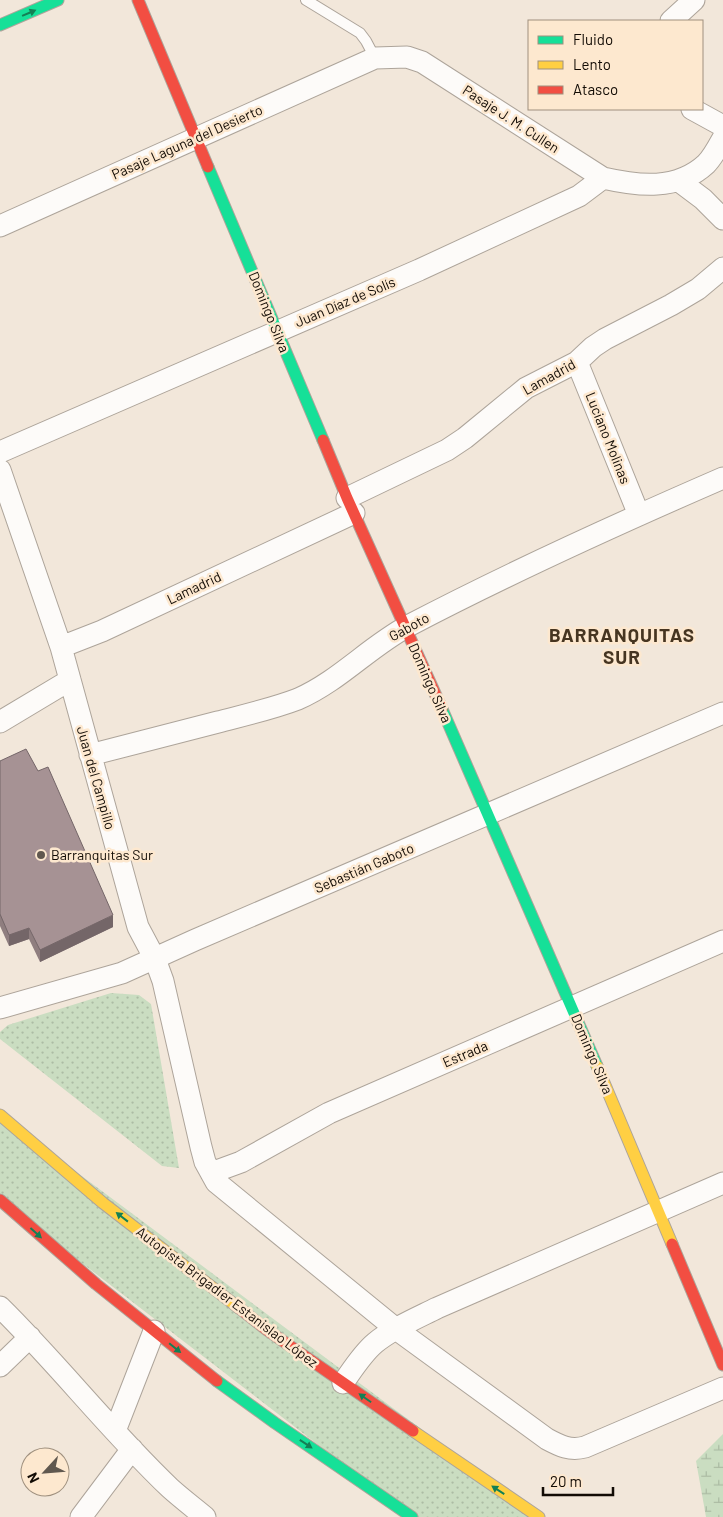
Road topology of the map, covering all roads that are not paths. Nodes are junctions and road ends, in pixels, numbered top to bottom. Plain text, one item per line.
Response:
1 (58, 0) edge
2 (138, 0) edge
3 (306, 0) edge
4 (694, 0) edge
5 (671, 20) edge
6 (0, 25) edge
7 (375, 58) junction
8 (694, 110) edge
9 (723, 126) edge
10 (197, 137) junction
11 (723, 138) edge
12 (603, 178) junction
13 (679, 180) junction
14 (723, 219) edge
15 (0, 226) edge
16 (723, 268) edge
17 (277, 332) junction
18 (577, 362) junction
19 (0, 452) edge
20 (0, 470) edge
21 (723, 478) edge
22 (350, 506) junction
23 (639, 515) junction
24 (406, 628) junction
25 (61, 647) junction
26 (70, 680) junction
27 (723, 713) edge
28 (0, 722) edge
29 (90, 755) junction
30 (488, 815) junction
31 (723, 941) edge
32 (155, 959) junction
33 (0, 1008) edge
34 (573, 1008) junction
35 (0, 1115) edge
36 (210, 1173) junction
37 (723, 1183) edge
38 (0, 1200) edge
39 (658, 1211) junction
40 (0, 1307) edge
41 (396, 1329) junction
42 (154, 1332) junction
43 (30, 1337) junction
44 (723, 1365) edge
45 (0, 1366) edge
46 (343, 1382) junction
47 (723, 1388) edge
48 (115, 1431) junction
49 (132, 1449) junction
50 (81, 1517) edge
51 (205, 1517) edge
52 (412, 1517) edge
53 (539, 1517) edge

6 -> 1 main road
2 - 10 main road, Domingo Silva
3 - 7 lane
4 - 5 street
7 - 10 street, Pasaje Laguna del Desierto
7 - 12 street, Pasaje J. M. Cullen
8 - 9 street
10 - 15 street, Pasaje Laguna del Desierto
10 - 17 main road, Domingo Silva
11 - 13 street
12 - 13 street, Pasaje J. M. Cullen
12 - 17 street, Juan Díaz de Solís
13 - 14 street
16 - 18 street, Lamadrid
17 - 19 street, Juan Díaz de Solís
17 - 22 main road, Domingo Silva
18 - 22 street, Lamadrid
18 - 23 street, Luciano Molinas
20 - 25 street, Juan del Campillo
21 - 23 street, Gaboto
22 - 24 main road, Domingo Silva
22 - 25 street, Lamadrid
23 - 24 street, Gaboto
24 - 29 street, Gaboto
24 - 30 main road, Domingo Silva
25 - 26 street, Juan del Campillo
26 - 28 street
26 - 29 street, Juan del Campillo
27 - 30 street, Sebastián Gaboto
29 - 32 street, Juan del Campillo
30 - 32 street, Sebastián Gaboto
30 - 34 main road, Domingo Silva
31 - 34 street, Estrada
32 - 33 street, Sebastián Gaboto
32 - 36 street, Juan del Campillo
34 - 36 street, Estrada
34 - 39 main road, Domingo Silva
46 -> 35 main road, Autopista Brigadier Estanislao López
36 - 41 street
37 - 39 street
38 -> 42 main road
39 - 41 street
39 - 44 main road, Domingo Silva
40 - 43 street
41 - 46 street
41 - 47 street
42 - 48 street
42 -> 52 main road
43 - 45 street
43 - 48 street
53 -> 46 main road, Autopista Brigadier Estanislao López
48 - 49 street
49 - 50 street
49 - 51 street

